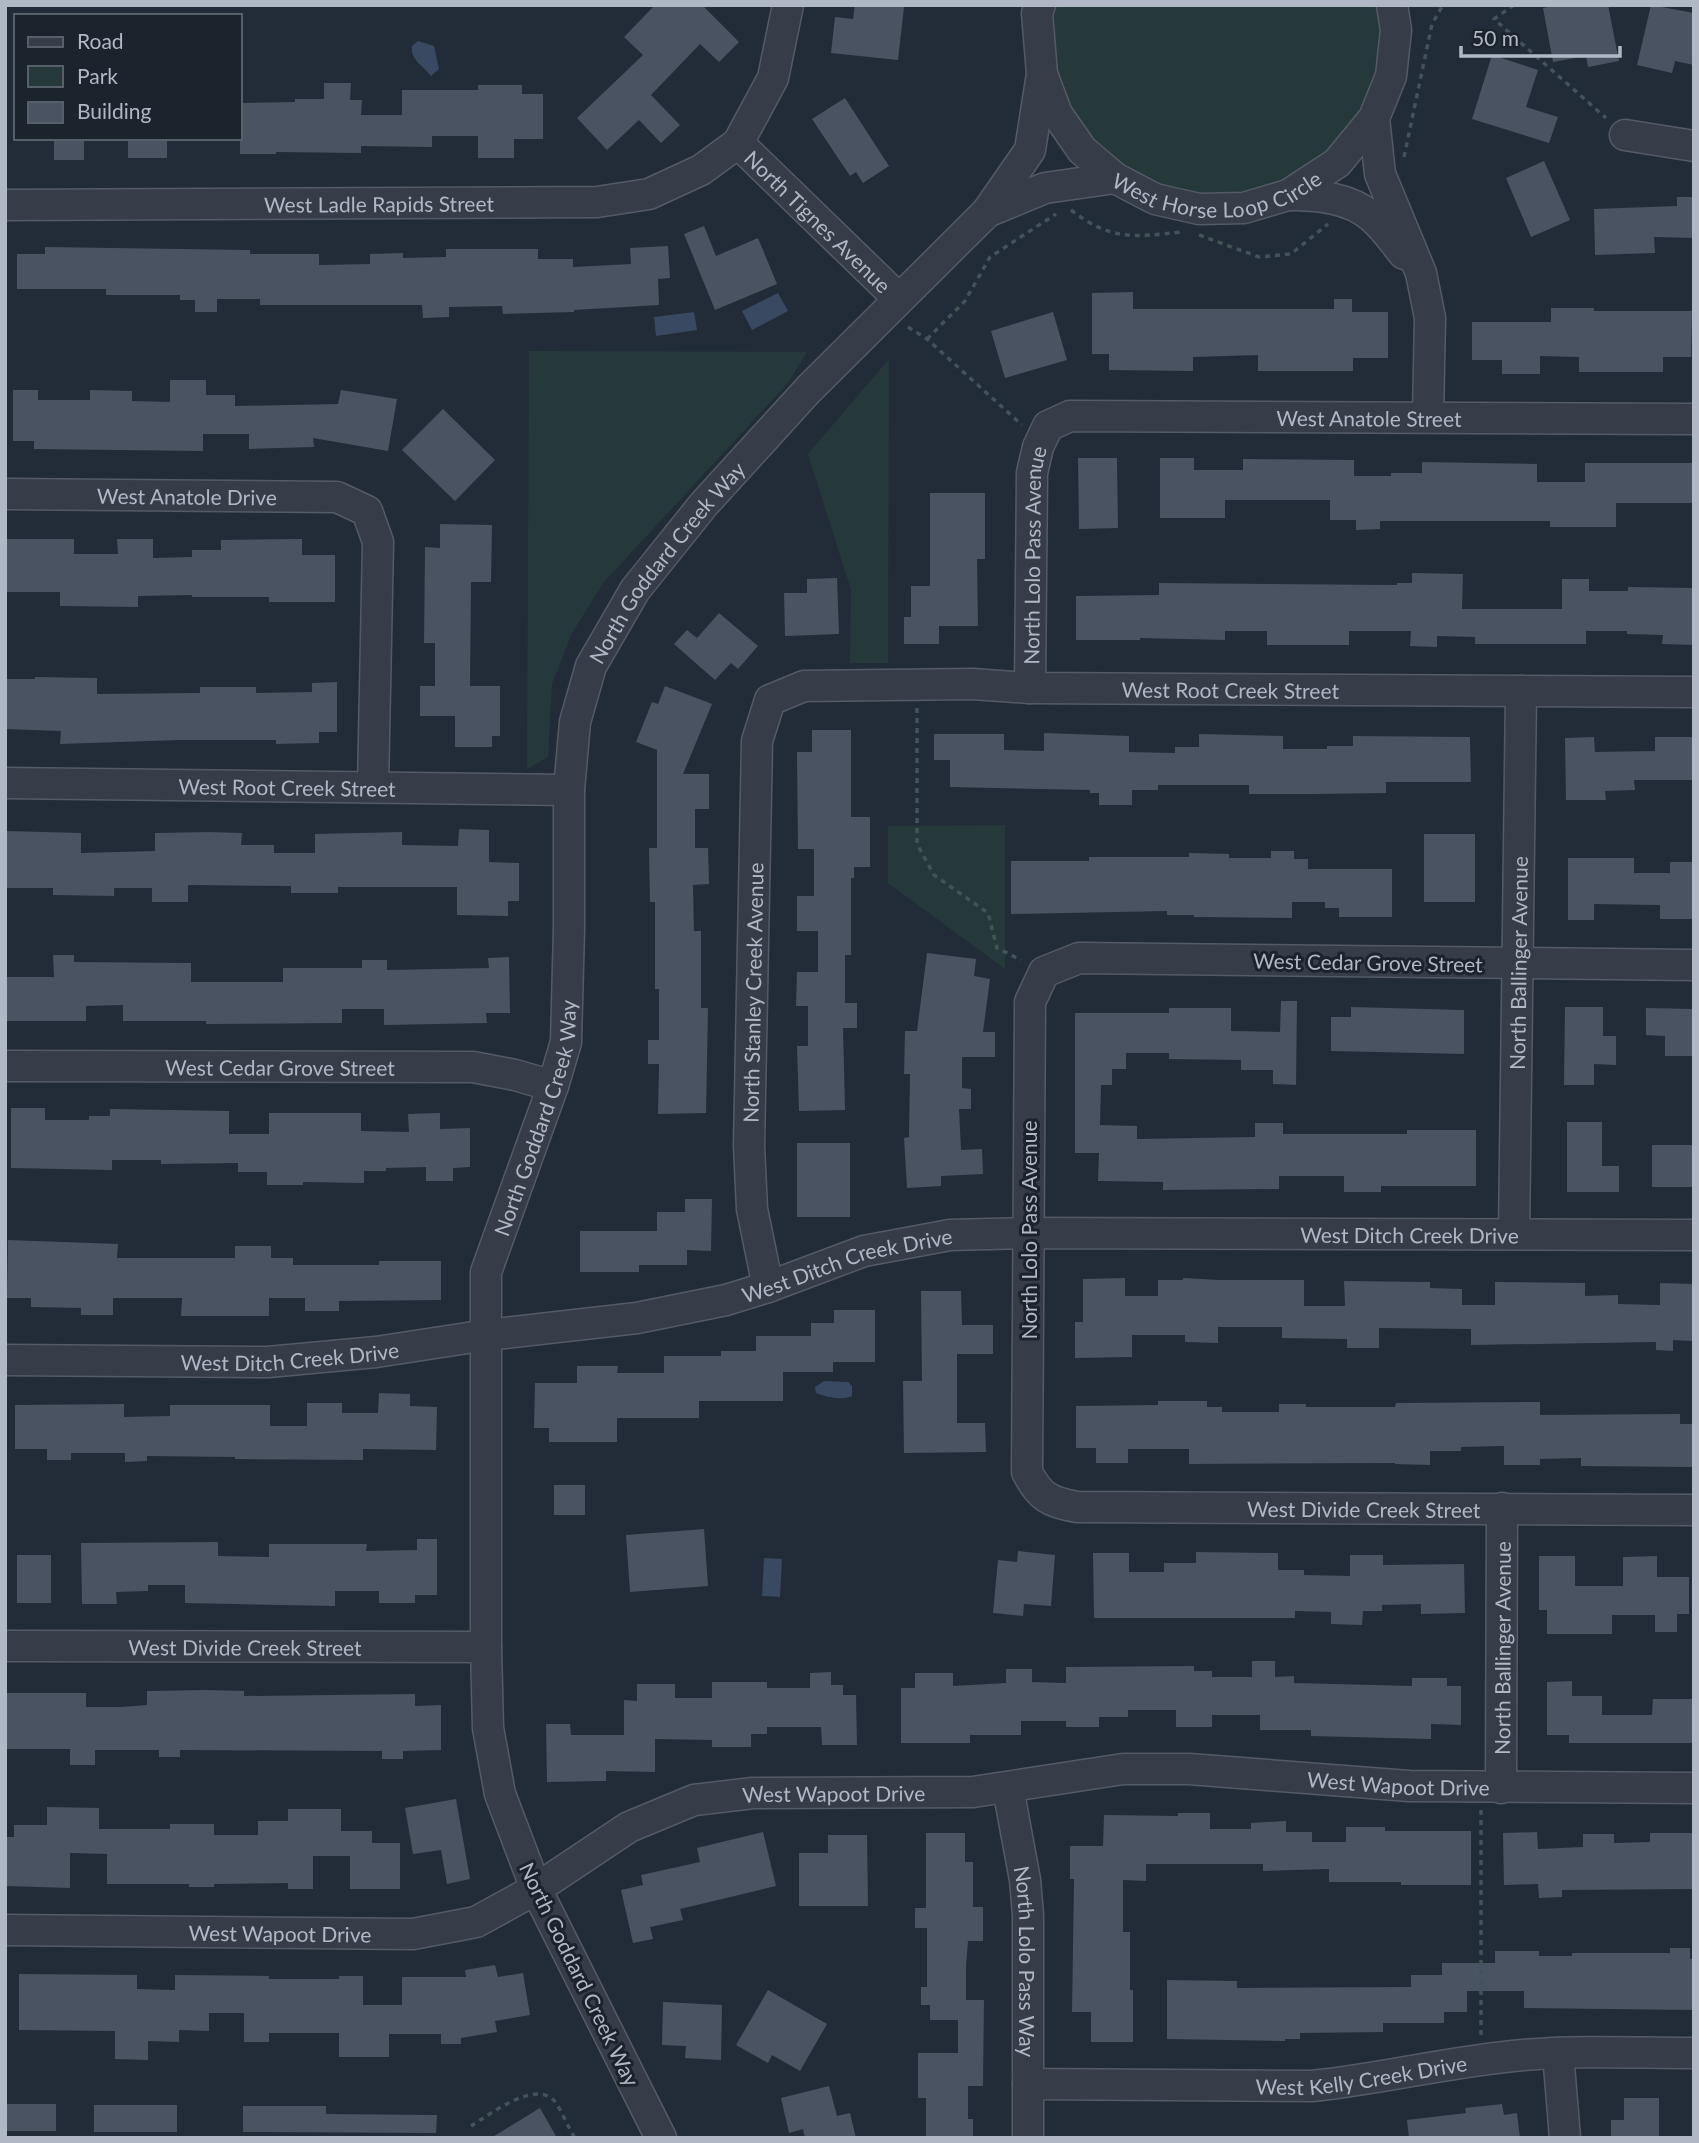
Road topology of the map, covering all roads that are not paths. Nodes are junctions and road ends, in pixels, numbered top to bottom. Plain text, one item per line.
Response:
1 (788, 5) edge
2 (1040, 5) edge
3 (1414, 5) edge
4 (1394, 18) edge
5 (1042, 74) junction
6 (1374, 118) junction
7 (1625, 135) road end
8 (738, 143) junction
9 (1694, 146) edge
10 (1115, 178) junction
11 (1288, 195) junction
12 (5, 205) edge
13 (987, 212) junction
14 (1420, 273) junction
15 (892, 306) junction
16 (1427, 416) junction
17 (1694, 419) edge
18 (1048, 426) joint
19 (5, 494) edge
20 (1030, 688) junction
21 (1521, 691) junction
22 (1694, 692) edge
23 (770, 700) joint
24 (5, 783) edge
25 (373, 787) junction
26 (569, 790) junction
27 (1517, 964) junction
28 (1694, 965) edge
29 (1044, 972) joint
30 (5, 1066) edge
31 (553, 1086) junction
32 (1028, 1233) junction
33 (1514, 1234) junction
34 (1694, 1235) edge
35 (768, 1287) junction
36 (487, 1335) junction
37 (5, 1360) edge
38 (1036, 1490) joint
39 (1502, 1508) junction
40 (1694, 1510) edge
41 (5, 1646) edge
42 (486, 1647) junction
43 (1491, 1787) junction
44 (1008, 1788) junction
45 (1694, 1788) edge
46 (536, 1889) junction
47 (5, 1930) edge
48 (1558, 2053) junction
49 (1694, 2053) edge
50 (1028, 2084) junction
51 (661, 2138) edge
52 (1028, 2138) edge
53 (1565, 2138) edge

1 - 8 street
2 - 5 street, West Horse Loop Circle
3 - 4 street
4 - 6 street, West Horse Loop Circle
5 - 10 street, West Horse Loop Circle
5 - 13 street, North Goddard Creek Way
6 - 11 street, West Horse Loop Circle
6 - 14 street
7 - 9 street
8 - 12 street, West Ladle Rapids Street
8 - 15 street, North Tignes Avenue
10 - 11 street, West Horse Loop Circle
10 - 13 street, North Goddard Creek Way
11 - 14 street
13 - 15 street, North Goddard Creek Way
14 - 16 street
15 - 26 street, North Goddard Creek Way
16 - 17 street, West Anatole Street
16 - 18 street, West Anatole Street
18 - 20 street, North Lolo Pass Avenue
19 - 25 street, West Anatole Drive
20 - 21 street, West Root Creek Street
20 - 23 street, West Root Creek Street
21 - 22 street, West Root Creek Street
21 - 27 street, North Ballinger Avenue
23 - 35 street, North Stanley Creek Avenue
24 - 25 street, West Root Creek Street
25 - 26 street, West Root Creek Street
26 - 31 street, North Goddard Creek Way
27 - 28 street, West Cedar Grove Street
27 - 29 street, West Cedar Grove Street
27 - 33 street, North Ballinger Avenue
29 - 32 street, North Lolo Pass Avenue
30 - 31 street, West Cedar Grove Street
31 - 36 street, North Goddard Creek Way
32 - 33 street, West Ditch Creek Drive
32 - 35 street, West Ditch Creek Drive
32 - 38 street, North Lolo Pass Avenue
33 - 34 street, West Ditch Creek Drive
35 - 36 street, West Ditch Creek Drive
36 - 37 street, West Ditch Creek Drive
36 - 42 street, North Goddard Creek Way
38 - 39 street, West Divide Creek Street
39 - 40 street, West Divide Creek Street
39 - 43 street, North Ballinger Avenue
41 - 42 street, West Divide Creek Street
42 - 46 street, North Goddard Creek Way
43 - 44 street, West Wapoot Drive
43 - 45 street, West Wapoot Drive
44 - 46 street, West Wapoot Drive
44 - 50 street, North Lolo Pass Way
46 - 47 street, West Wapoot Drive
46 - 51 street, North Goddard Creek Way
48 - 49 street, West Kelly Creek Drive
48 - 50 street, West Kelly Creek Drive
48 - 53 street
50 - 52 street, North Lolo Pass Way

